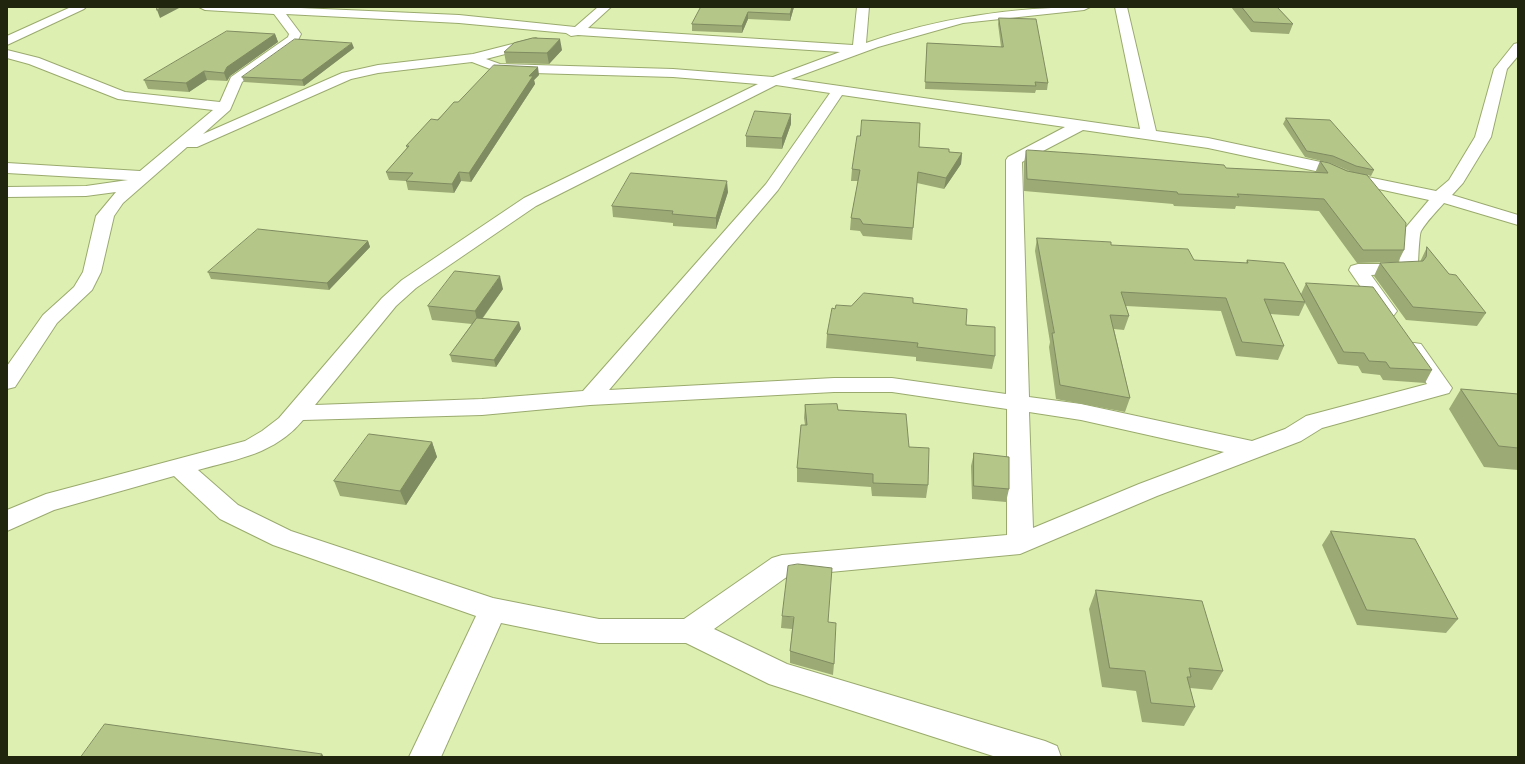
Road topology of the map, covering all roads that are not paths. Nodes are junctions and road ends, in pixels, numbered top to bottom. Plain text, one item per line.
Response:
1 (80, 7) edge
2 (205, 7) edge
3 (605, 7) edge
4 (863, 7) edge
5 (1084, 7) edge
6 (1121, 7) edge
7 (344, 10) edge
8 (278, 11) junction
9 (578, 31) junction
10 (7, 41) edge
11 (1518, 47) edge
12 (859, 49) junction
13 (7, 54) edge
14 (473, 58) junction
15 (774, 81) junction
16 (838, 91) junction
17 (225, 107) junction
18 (1080, 125) junction
19 (1148, 134) junction
20 (166, 156) junction
21 (7, 168) edge
22 (139, 180) junction
23 (7, 192) edge
24 (1440, 197) junction
25 (1518, 220) edge
26 (7, 382) edge
27 (590, 398) junction
28 (1019, 403) junction
29 (297, 412) junction
30 (1253, 450) junction
31 (178, 466) junction
32 (7, 521) edge
33 (1020, 544) junction
34 (493, 610) junction
35 (688, 631) junction
36 (426, 757) edge
37 (1045, 757) edge

1 - 10 street
2 - 8 street
3 - 9 street
4 - 12 street
5 - 12 street
6 - 19 street
7 - 8 street
7 - 9 street
8 - 17 street
9 - 12 street
9 - 14 street
11 - 24 street
12 - 15 street
13 - 17 street
14 - 15 street
14 - 20 street
15 - 16 street
15 - 29 street
16 - 18 street
16 - 27 street
17 - 20 street
18 - 19 street
18 - 28 street
19 - 24 street
20 - 22 street
21 - 22 street
22 - 23 street
22 - 26 street
24 - 25 street
24 - 30 street
27 - 28 street
27 - 29 street
28 - 30 street
28 - 33 street
29 - 31 street
30 - 33 street
31 - 32 street
31 - 34 street
33 - 35 street
34 - 35 street
34 - 36 street
35 - 37 street

